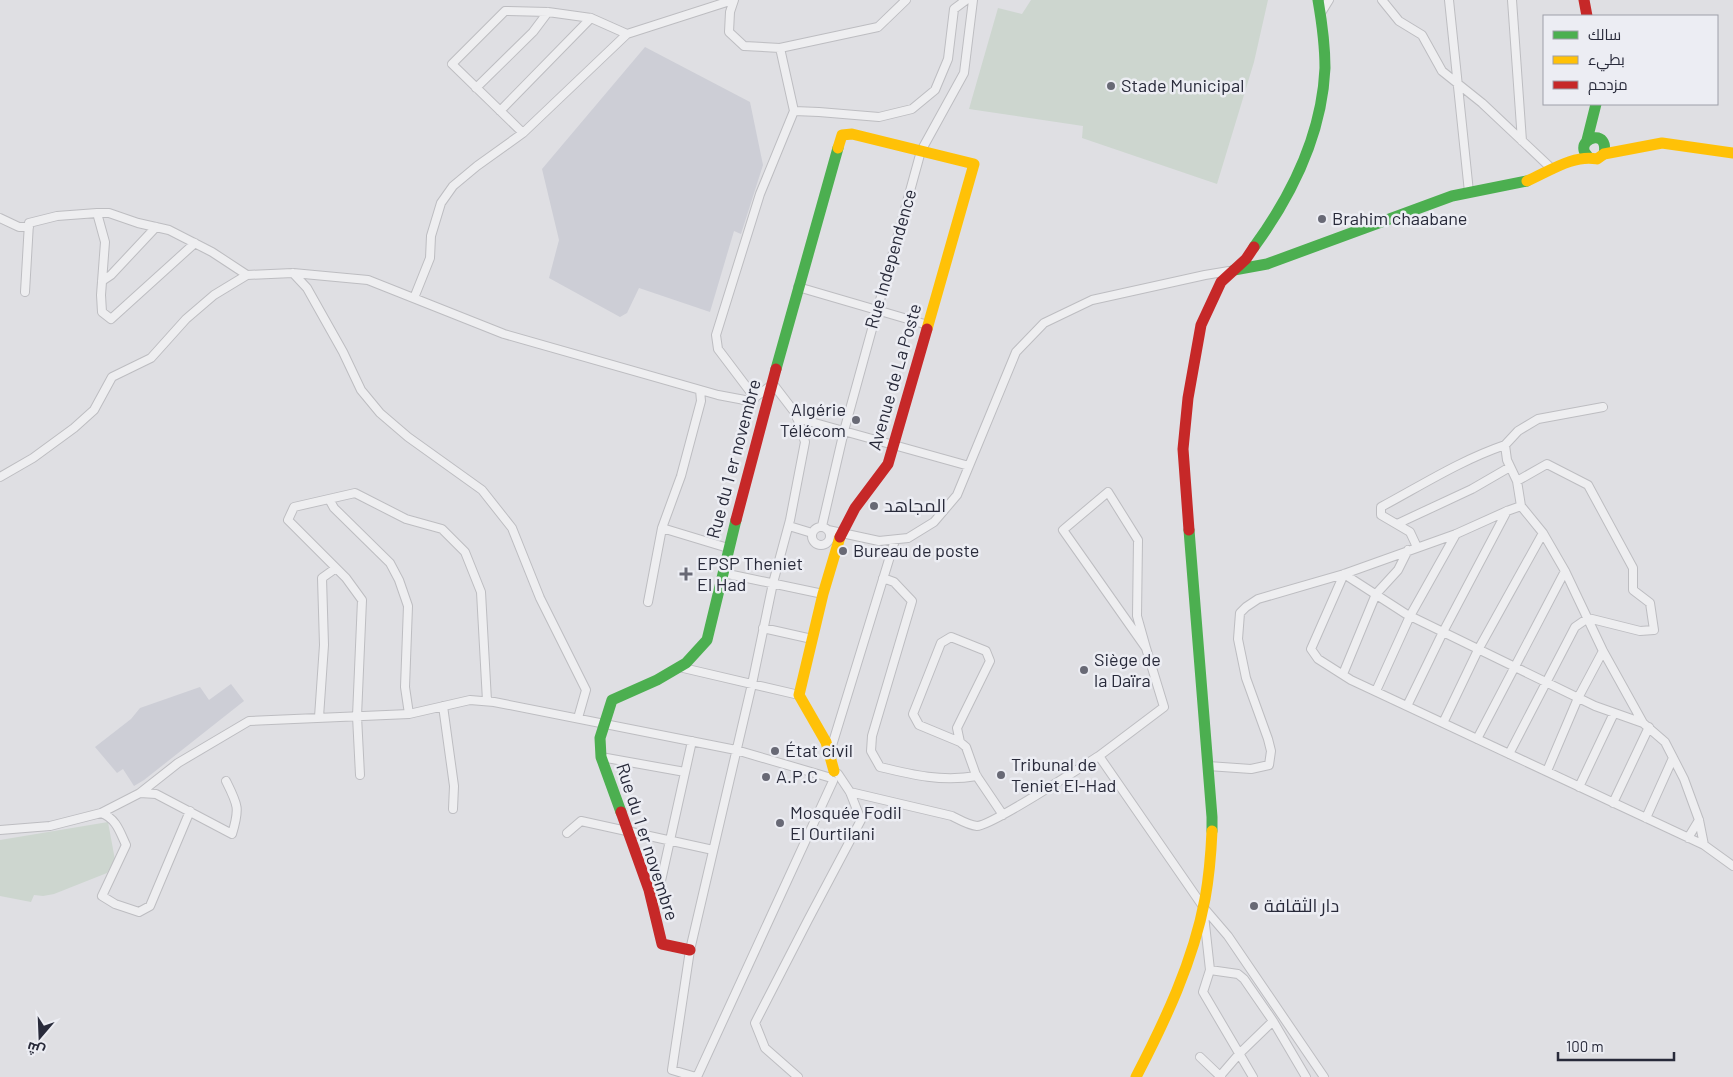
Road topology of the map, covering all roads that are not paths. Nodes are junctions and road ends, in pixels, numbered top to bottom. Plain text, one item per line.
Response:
1 (734, 0) edge
2 (906, 0) edge
3 (966, 0) edge
4 (973, 0) edge
5 (1318, 0) edge
6 (1329, 0) edge
7 (1382, 0) edge
8 (1449, 0) edge
9 (1512, 0) edge
10 (1584, 0) edge
11 (548, 12) junction
12 (1321, 14) junction
13 (1587, 15) edge
14 (591, 18) junction
15 (627, 34) junction
16 (780, 48) junction
17 (1457, 82) junction
18 (476, 88) junction
19 (1597, 105) edge
20 (500, 110) junction
21 (794, 111) junction
22 (523, 134) junction
23 (842, 135) joint
24 (1593, 140) junction
25 (1522, 141) junction
26 (1636, 147) junction
27 (921, 151) junction
28 (1733, 153) edge
29 (1604, 154) junction
30 (1588, 157) junction
31 (1556, 167) junction
32 (1468, 192) junction
33 (97, 213) junction
34 (0, 218) edge
35 (29, 227) junction
36 (156, 227) junction
37 (194, 243) junction
38 (1234, 270) junction
39 (294, 272) junction
40 (247, 276) junction
41 (102, 281) junction
42 (798, 287) junction
43 (25, 292) dead end
44 (414, 298) junction
45 (876, 310) junction
46 (928, 326) junction
47 (773, 384) junction
48 (700, 390) junction
49 (755, 398) junction
50 (1604, 407) dead end
51 (797, 418) junction
52 (844, 431) junction
53 (1505, 445) junction
54 (894, 446) junction
55 (969, 466) junction
56 (1510, 466) junction
57 (0, 477) edge
58 (1517, 481) junction
59 (329, 499) junction
60 (1521, 506) junction
61 (1506, 511) junction
62 (1398, 524) junction
63 (789, 526) junction
64 (662, 528) junction
65 (825, 528) junction
66 (812, 532) junction
67 (841, 532) junction
68 (1543, 533) junction
69 (1456, 534) junction
70 (895, 540) junction
71 (1417, 547) junction
72 (728, 548) junction
73 (1408, 550) junction
74 (336, 568) junction
75 (1565, 571) junction
76 (722, 573) junction
77 (1344, 574) junction
78 (883, 578) junction
79 (773, 583) junction
80 (822, 594) junction
81 (1376, 594) junction
82 (648, 602) dead end
83 (1410, 616) junction
84 (1588, 618) junction
85 (763, 628) junction
86 (1443, 632) junction
87 (812, 639) junction
88 (1146, 648) junction
89 (1478, 650) junction
90 (1603, 651) junction
91 (680, 667) junction
92 (1515, 667) junction
93 (1343, 674) junction
94 (1546, 683) junction
95 (752, 684) junction
96 (1376, 691) junction
97 (799, 695) junction
98 (1578, 698) junction
99 (487, 701) junction
100 (443, 706) junction
101 (1407, 706) junction
102 (1614, 713) junction
103 (409, 714) junction
104 (357, 716) junction
105 (319, 717) junction
106 (578, 718) junction
107 (605, 723) junction
108 (1443, 723) junction
109 (1646, 725) junction
110 (1477, 739) junction
111 (692, 741) junction
112 (960, 742) junction
113 (736, 750) junction
114 (830, 752) junction
115 (1509, 754) junction
116 (1099, 756) junction
117 (601, 757) junction
118 (1673, 758) junction
119 (1208, 766) junction
120 (1546, 771) junction
121 (685, 772) junction
122 (360, 775) dead end
123 (833, 776) junction
124 (977, 776) junction
125 (226, 781) dead end
126 (1579, 787) junction
127 (850, 792) junction
128 (140, 793) junction
129 (1613, 802) junction
130 (453, 809) dead end
131 (190, 811) junction
132 (101, 813) junction
133 (1002, 815) junction
134 (1646, 818) junction
135 (1699, 820) junction
136 (0, 830) edge
137 (627, 831) junction
138 (567, 833) dead end
139 (1688, 838) junction
140 (669, 840) junction
141 (1704, 845) junction
142 (713, 850) junction
143 (1733, 866) edge
144 (1204, 908) junction
145 (654, 912) junction
146 (690, 950) junction
147 (1210, 970) junction
148 (1273, 1021) junction
149 (1239, 1054) junction
150 (1200, 1057) dead end
151 (673, 1074) edge
152 (696, 1077) edge
153 (798, 1077) edge
154 (1136, 1077) edge
155 (1220, 1077) edge
156 (1254, 1077) edge
157 (1306, 1077) edge
158 (1324, 1077) edge

1 - 15 street
1 - 16 street
2 - 16 street
3 - 21 street
4 - 27 street, Rue Independence
5 - 12 street
6 - 12 street
7 - 17 street
8 - 17 street
9 - 25 street
10 - 13 street
11 - 14 street
11 - 18 street
11 - 18 street
12 - 38 street
14 - 15 street
14 - 20 street
15 - 22 street
16 - 21 street
17 - 25 street
17 - 32 street
18 - 20 street
19 - 24 street
20 - 22 street
21 - 49 street
22 - 44 street
23 - 27 street, Avenue de La Poste
23 - 42 street, Rue du 1 er novembre
24 - 26 street
24 - 29 street
24 - 30 street
24 - 31 street
25 - 31 street
26 - 28 street
26 - 29 street
27 - 45 street, Rue Independence
27 - 46 street, Avenue de La Poste
29 - 30 street
30 - 31 street
31 - 32 street
32 - 38 street
33 - 35 street
33 - 36 street
33 - 41 street
34 - 35 street
35 - 43 street
36 - 37 street
36 - 41 street
37 - 40 street
37 - 41 street
38 - 55 street
38 - 119 street
39 - 40 street
39 - 44 street
39 - 106 street
40 - 57 street
42 - 45 street
42 - 47 street, Rue du 1 er novembre
44 - 48 street
45 - 46 street
45 - 52 street, Rue Independence
46 - 54 street, Avenue de La Poste
47 - 49 street
47 - 51 street
47 - 72 street, Rue du 1 er novembre
48 - 49 street
48 - 64 street
50 - 53 street
51 - 52 street
51 - 63 street
52 - 54 street
52 - 65 street, Rue Independence
53 - 56 street
53 - 62 street
54 - 55 street
54 - 67 street, Avenue de La Poste
55 - 70 street
56 - 58 street
56 - 62 street
58 - 60 street
58 - 84 street
59 - 74 street
59 - 99 street
59 - 103 street
60 - 61 street
60 - 68 street
61 - 69 street
61 - 86 street
62 - 71 street
63 - 66 street
63 - 79 street
64 - 72 street
64 - 82 street
65 - 66 street
65 - 66 street
65 - 67 street
67 - 70 street
67 - 80 street, Avenue de La Poste
68 - 75 street
68 - 89 street
69 - 71 street
69 - 83 street
70 - 78 street
71 - 73 street
72 - 76 street, Rue du 1 er novembre
73 - 77 street
73 - 81 street
74 - 104 street
74 - 105 street
75 - 84 street
75 - 92 street
76 - 79 street
76 - 91 street, Rue du 1 er novembre
77 - 81 street
77 - 93 street
77 - 119 street
78 - 114 street
78 - 124 street
79 - 80 street
79 - 85 street
80 - 87 street, Avenue de La Poste
81 - 83 street
81 - 93 street
83 - 86 street
83 - 96 street
84 - 90 street
84 - 94 street
85 - 87 street
85 - 95 street
86 - 89 street
86 - 101 street
87 - 97 street, Avenue de La Poste
88 - 88 street
88 - 116 street
89 - 92 street
89 - 108 street
90 - 98 street
90 - 109 street
91 - 95 street
91 - 107 street, Rue du 1 er novembre
92 - 94 street
92 - 110 street
93 - 96 street
94 - 98 street
94 - 115 street
95 - 97 street
95 - 113 street
96 - 101 street
97 - 114 street
98 - 102 street
98 - 120 street
99 - 100 street
99 - 106 street
100 - 103 street
100 - 130 street
101 - 108 street
102 - 109 street
102 - 126 street
103 - 104 street
104 - 105 street
104 - 122 street
105 - 128 street
106 - 107 street
107 - 111 street
107 - 117 street, Rue du 1 er novembre
108 - 110 street
109 - 118 street
109 - 129 street
110 - 115 street
111 - 113 street
111 - 121 street
112 - 112 street
112 - 124 street
113 - 123 street
113 - 142 street
114 - 123 street
115 - 120 street
116 - 133 street
116 - 144 street
117 - 121 street
117 - 137 street, Rue du 1 er novembre
118 - 134 street
118 - 135 street
119 - 144 street
120 - 126 street
121 - 140 street
123 - 127 street
123 - 152 street
124 - 133 street
125 - 131 street
126 - 129 street
127 - 133 street
127 - 153 street
128 - 131 street
128 - 132 street
129 - 134 street
131 - 132 street
132 - 136 street
134 - 139 street
135 - 139 street
135 - 141 street
137 - 138 street
137 - 140 street
137 - 145 street, Rue du 1 er novembre
139 - 141 street
140 - 142 street
140 - 145 street
141 - 143 street
142 - 146 street
144 - 147 street
144 - 154 street
144 - 158 street
145 - 146 street, Rue du 1 er novembre
146 - 151 street
147 - 148 street
147 - 149 street
148 - 149 street
148 - 157 street
149 - 155 street
149 - 156 street
150 - 155 street
151 - 152 street

